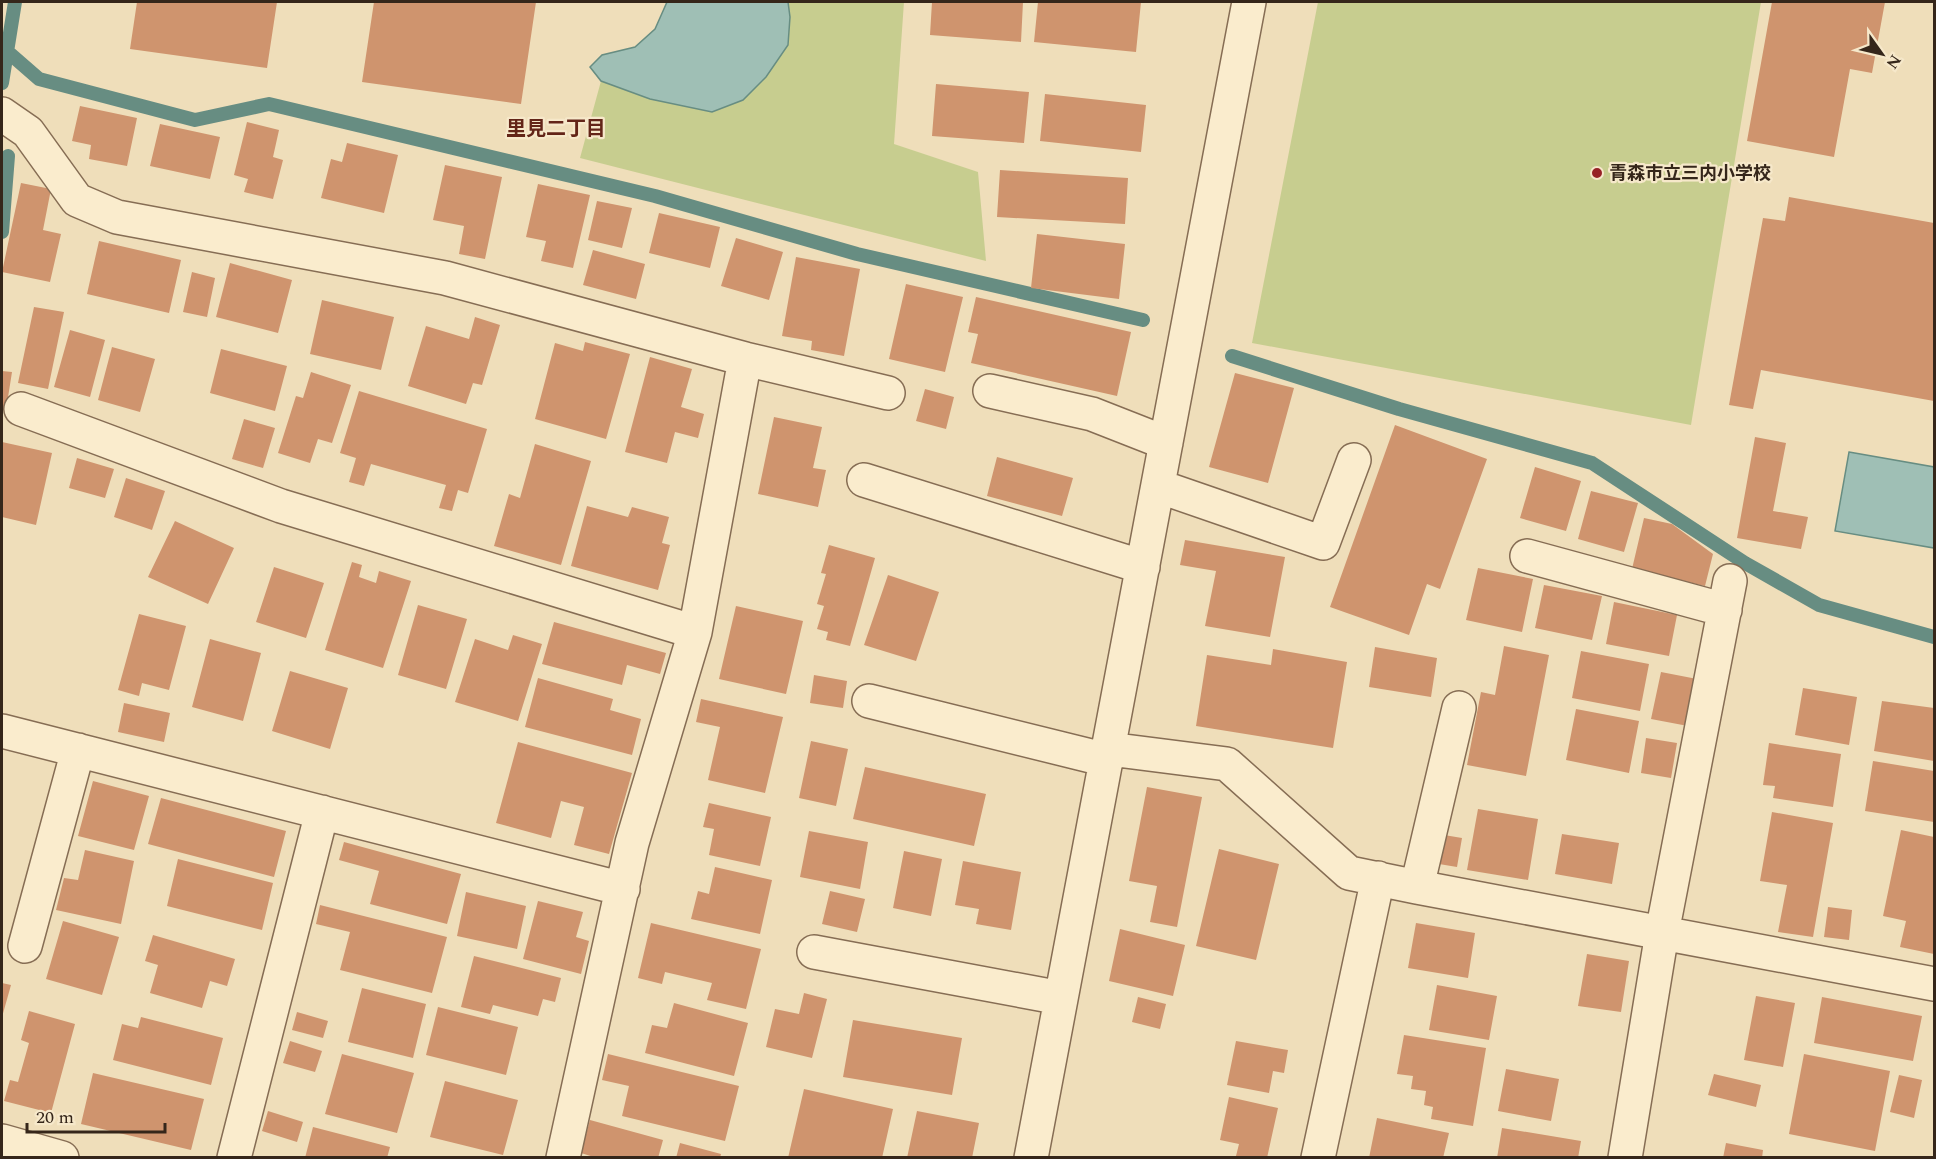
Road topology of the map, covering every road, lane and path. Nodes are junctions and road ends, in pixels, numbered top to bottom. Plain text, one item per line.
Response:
1 (1248, 2) edge
2 (2, 114) edge
3 (745, 359) junction
4 (990, 391) dead end
5 (888, 393) dead end
6 (21, 409) dead end
7 (1166, 443) junction
8 (1354, 460) dead end
9 (864, 480) dead end
10 (1158, 486) junction
11 (1527, 556) dead end
12 (1143, 567) junction
13 (695, 632) junction
14 (869, 701) dead end
15 (1459, 708) dead end
16 (2, 731) edge
17 (78, 750) junction
18 (1108, 754) junction
19 (322, 812) junction
20 (1378, 878) junction
21 (1417, 887) junction
22 (623, 889) junction
23 (1662, 933) junction
24 (26, 946) dead end
25 (814, 952) dead end
26 (1935, 984) edge
27 (1061, 998) junction
28 (2, 1142) edge
29 (62, 1158) edge
30 (234, 1158) edge
31 (563, 1158) edge
32 (1031, 1158) edge
33 (1318, 1158) edge
34 (1625, 1158) edge

1 - 7 street
2 - 3 street
3 - 5 street
3 - 13 street
4 - 7 street
6 - 13 street
7 - 10 street
8 - 10 street
9 - 12 street
10 - 12 street
11 - 23 street
12 - 18 street
13 - 22 street
14 - 18 street
15 - 21 street
16 - 17 street
17 - 19 street
17 - 24 street
18 - 20 street
18 - 27 street
19 - 22 street
19 - 30 street
20 - 21 street
20 - 33 street
21 - 23 street
22 - 31 street
23 - 26 street
23 - 34 street
25 - 27 street
27 - 32 street
28 - 29 street

